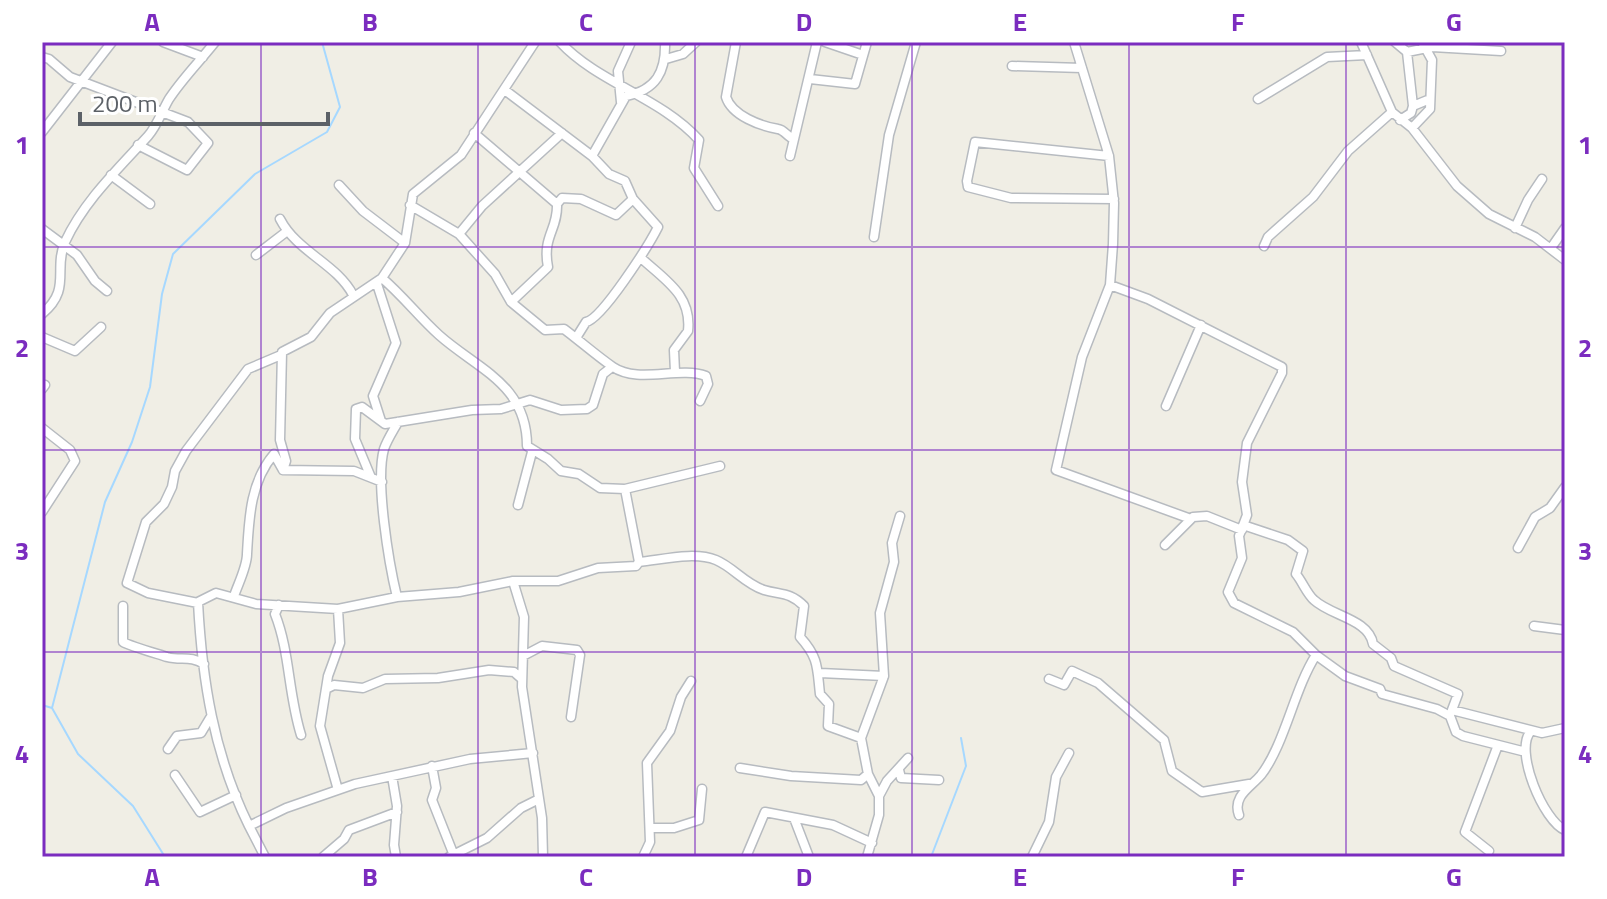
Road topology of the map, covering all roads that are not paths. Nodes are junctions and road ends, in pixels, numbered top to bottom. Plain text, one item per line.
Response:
1 (112, 42) edge
2 (163, 42) edge
3 (215, 42) edge
4 (535, 42) edge
5 (560, 42) edge
6 (631, 42) edge
7 (665, 42) edge
8 (696, 42) edge
9 (736, 42) edge
10 (817, 42) edge
11 (825, 42) edge
12 (867, 42) edge
13 (916, 42) edge
14 (1074, 42) edge
15 (1361, 42) edge
16 (1395, 42) edge
17 (1427, 45) edge
18 (1449, 45) edge
19 (1501, 51) dead end
20 (1407, 52) junction
21 (863, 55) junction
22 (1367, 55) junction
23 (42, 57) edge
24 (203, 57) junction
25 (666, 59) junction
26 (1012, 66) dead end
27 (1082, 68) junction
28 (810, 79) junction
29 (82, 80) junction
30 (620, 83) junction
31 (506, 91) junction
32 (638, 94) junction
33 (1258, 99) dead end
34 (1430, 99) junction
35 (621, 102) junction
36 (1413, 106) junction
37 (1392, 112) junction
38 (161, 114) junction
39 (1400, 120) junction
40 (1412, 128) junction
41 (42, 132) edge
42 (474, 133) junction
43 (562, 133) junction
44 (794, 139) junction
45 (138, 145) junction
46 (592, 156) junction
47 (790, 156) dead end
48 (1109, 156) junction
49 (518, 172) junction
50 (111, 175) junction
51 (1542, 179) dead end
52 (339, 185) dead end
53 (633, 199) junction
54 (1114, 199) junction
55 (150, 204) dead end
56 (557, 204) junction
57 (410, 205) junction
58 (718, 206) dead end
59 (280, 219) dead end
60 (1515, 228) junction
61 (1565, 228) edge
62 (42, 229) edge
63 (286, 232) junction
64 (459, 234) junction
65 (874, 237) dead end
66 (405, 243) junction
67 (64, 245) junction
68 (1264, 246) dead end
69 (1551, 248) junction
70 (256, 255) dead end
71 (641, 258) junction
72 (1565, 260) edge
73 (380, 281) junction
74 (1110, 285) junction
75 (107, 291) dead end
76 (353, 295) junction
77 (511, 302) junction
78 (42, 314) edge
79 (1201, 325) junction
80 (101, 327) dead end
81 (42, 337) edge
82 (576, 338) junction
83 (281, 355) junction
84 (612, 367) junction
85 (675, 372) junction
86 (509, 395) junction
87 (700, 401) dead end
88 (515, 405) junction
89 (1166, 406) dead end
90 (501, 409) junction
91 (381, 422) junction
92 (398, 422) junction
93 (42, 428) edge
94 (532, 452) junction
95 (362, 455) junction
96 (720, 466) dead end
97 (283, 470) junction
98 (354, 471) junction
99 (370, 475) junction
100 (382, 482) junction
101 (1565, 487) edge
102 (625, 489) junction
103 (518, 505) dead end
104 (42, 512) edge
105 (900, 516) dead end
106 (1191, 519) junction
107 (1242, 528) junction
108 (1165, 545) dead end
109 (1518, 548) dead end
110 (639, 562) junction
111 (513, 581) junction
112 (234, 596) junction
113 (397, 597) junction
114 (198, 603) junction
115 (279, 605) junction
116 (123, 606) dead end
117 (338, 609) junction
118 (1534, 626) dead end
119 (1565, 630) edge
120 (1316, 655) junction
121 (523, 656) junction
122 (204, 664) junction
123 (820, 673) junction
124 (884, 676) junction
125 (522, 679) junction
126 (1049, 679) dead end
127 (691, 681) dead end
128 (328, 688) junction
129 (571, 717) dead end
130 (210, 718) junction
131 (1562, 730) edge
132 (1531, 731) junction
133 (301, 735) dead end
134 (861, 738) junction
135 (1498, 745) junction
136 (168, 749) dead end
137 (1522, 751) junction
138 (533, 753) junction
139 (1069, 753) dead end
140 (908, 758) dead end
141 (432, 766) junction
142 (740, 768) dead end
143 (899, 770) junction
144 (868, 774) junction
145 (175, 775) dead end
146 (392, 776) junction
147 (939, 780) dead end
148 (1250, 784) junction
149 (702, 789) dead end
150 (338, 790) junction
151 (236, 795) junction
152 (879, 796) junction
153 (539, 799) junction
154 (397, 812) junction
155 (1239, 815) dead end
156 (794, 818) junction
157 (249, 826) junction
158 (650, 828) junction
159 (1565, 830) edge
160 (872, 843) junction
161 (1489, 851) dead end
162 (451, 855) edge
163 (265, 857) edge
164 (323, 857) edge
165 (396, 857) edge
166 (543, 857) edge
167 (643, 857) edge
168 (746, 857) edge
169 (809, 857) edge
170 (867, 857) edge
171 (1032, 857) edge

1 - 29 street
2 - 24 street
3 - 24 street
4 - 31 street
5 - 30 street
6 - 30 street
7 - 25 street
8 - 25 street
9 - 44 street
10 - 28 street
11 - 21 street
12 - 21 street
13 - 65 street
14 - 27 street
15 - 22 street
16 - 20 street
17 - 18 street
17 - 20 street
17 - 34 street
18 - 19 street
20 - 36 street
21 - 28 street
22 - 33 street
22 - 37 street
23 - 29 street
24 - 38 street
25 - 32 street
26 - 27 street
27 - 48 street
28 - 44 street
29 - 38 street
29 - 41 street
30 - 32 street
30 - 35 street
31 - 42 street
31 - 43 street
32 - 35 street
32 - 58 street
34 - 36 street
34 - 40 street
35 - 46 street
36 - 39 street
37 - 39 street
37 - 68 street
38 - 45 street
38 - 45 street
39 - 40 street
40 - 60 street
42 - 49 street
42 - 57 street
43 - 46 street
43 - 49 street
44 - 47 street
45 - 50 street
46 - 53 street
48 - 54 street
48 - 54 street
49 - 56 street
49 - 64 street
50 - 55 street
50 - 67 street
51 - 60 street
52 - 66 street
53 - 56 street
53 - 71 street
54 - 74 street
56 - 77 street
57 - 64 street
57 - 66 street
59 - 63 street
60 - 69 street
61 - 69 street
62 - 67 street
63 - 70 street
63 - 76 street
64 - 77 street
66 - 73 street
67 - 75 street
67 - 78 street
69 - 72 street
71 - 82 street
71 - 85 street
73 - 76 street
73 - 86 street
73 - 91 street
74 - 79 street
74 - 106 street
76 - 83 street
77 - 82 street
79 - 89 street
79 - 107 street
80 - 81 street
82 - 84 street
83 - 97 street
83 - 114 street
84 - 85 street
84 - 88 street
85 - 87 street
86 - 88 street
86 - 90 street
88 - 90 street
88 - 94 street
90 - 92 street
91 - 92 street
91 - 95 street
92 - 100 street
93 - 104 street
94 - 102 street
94 - 103 street
95 - 98 street
95 - 99 street
96 - 102 street
97 - 98 street
97 - 112 street
98 - 99 street
99 - 100 street
100 - 113 street
101 - 109 street
102 - 110 street
105 - 124 street
106 - 107 street
106 - 108 street
107 - 120 street
107 - 132 street
110 - 111 street
110 - 123 street
111 - 113 street
111 - 121 street
112 - 114 street
112 - 115 street
113 - 117 street
114 - 122 street
115 - 117 street
115 - 133 street
116 - 122 street
117 - 128 street
118 - 119 street
120 - 135 street
120 - 148 street
121 - 125 street
121 - 129 street
122 - 130 street
123 - 124 street
123 - 134 street
124 - 134 street
125 - 128 street
125 - 138 street
126 - 148 street
127 - 158 street
128 - 150 street
130 - 136 street
130 - 151 street
131 - 132 street
132 - 137 street
134 - 144 street
135 - 137 street
135 - 161 street
137 - 159 street
138 - 141 street
138 - 153 street
139 - 171 street
140 - 143 street
141 - 146 street
141 - 162 street
142 - 144 street
143 - 147 street
143 - 152 street
144 - 152 street
145 - 151 street
146 - 150 street
146 - 154 street
148 - 155 street
149 - 158 street
150 - 157 street
151 - 157 street
152 - 160 street
153 - 162 street
153 - 166 street
154 - 164 street
154 - 165 street
156 - 160 street
156 - 168 street
156 - 169 street
157 - 163 street
158 - 167 street
160 - 170 street

